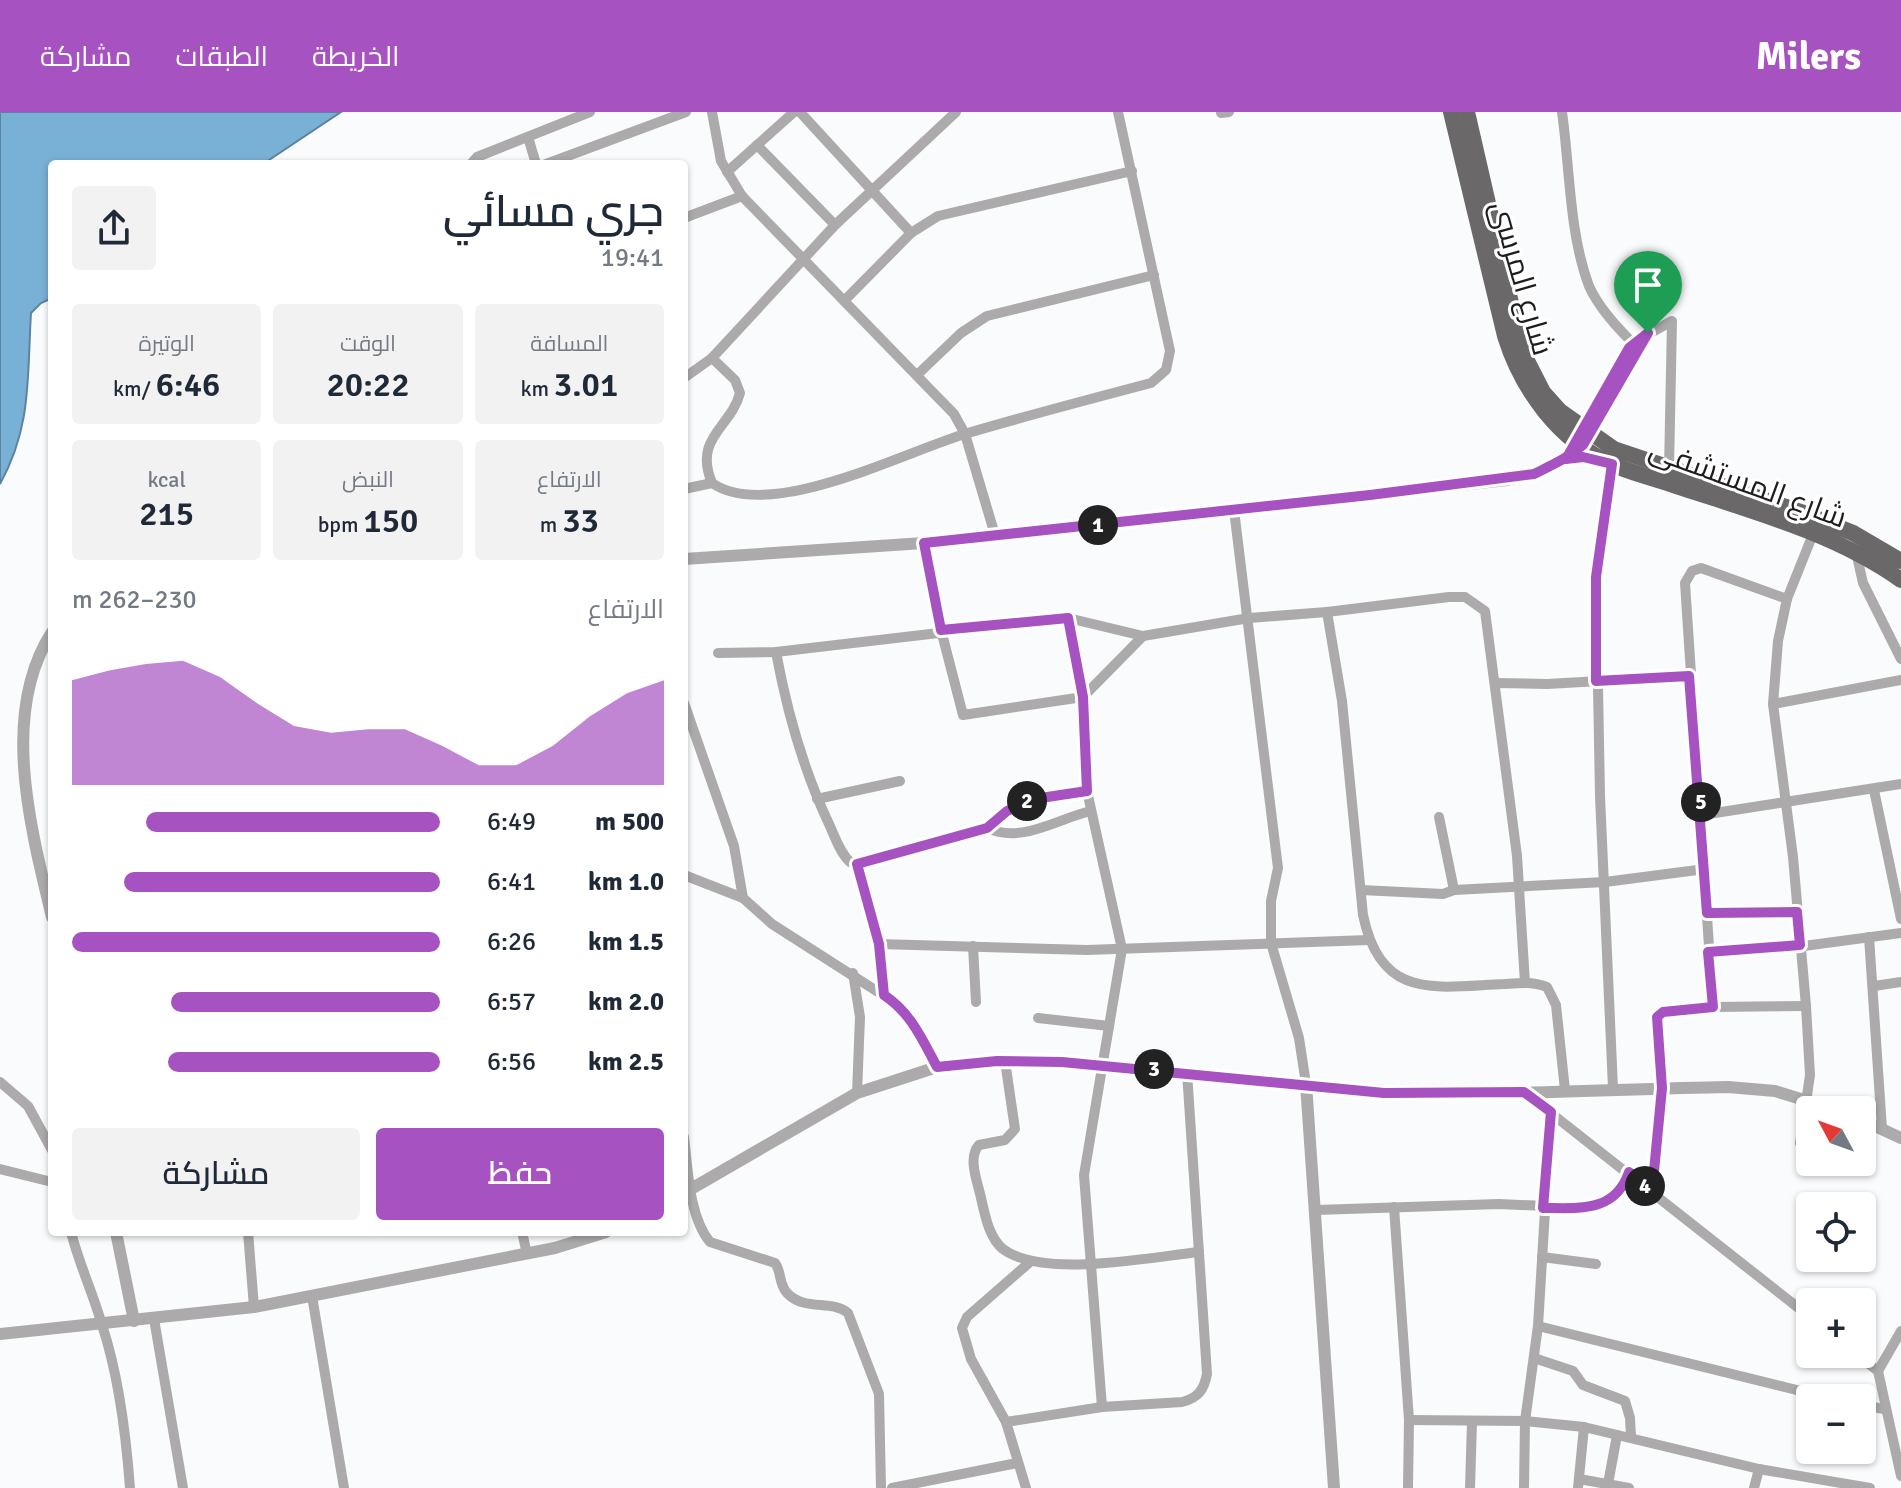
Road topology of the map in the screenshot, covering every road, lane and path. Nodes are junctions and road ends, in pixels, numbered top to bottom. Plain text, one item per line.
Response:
1 (590, 112) edge
2 (686, 112) edge
3 (712, 112) edge
4 (797, 112) edge
5 (956, 112) edge
6 (1118, 112) edge
7 (1451, 112) edge
8 (1467, 112) edge
9 (1562, 112) edge
10 (528, 137) junction
11 (757, 145) junction
12 (474, 160) edge
13 (535, 160) edge
14 (557, 160) edge
15 (1132, 171) junction
16 (727, 172) junction
17 (873, 189) junction
18 (742, 196) junction
19 (688, 216) edge
20 (835, 225) junction
21 (911, 233) junction
22 (803, 260) junction
23 (1154, 275) junction
24 (844, 301) junction
25 (1636, 346) junction
26 (712, 358) junction
27 (918, 374) junction
28 (688, 375) edge
29 (965, 434) junction
30 (1583, 437) junction
31 (1566, 459) junction
32 (1609, 463) junction
33 (1669, 469) junction
34 (712, 483) junction
35 (688, 488) edge
36 (1234, 510) junction
37 (1813, 534) junction
38 (995, 535) junction
39 (924, 543) junction
40 (1856, 552) junction
41 (688, 559) edge
42 (1901, 561) edge
43 (1901, 580) edge
44 (1787, 599) junction
45 (1327, 612) junction
46 (1068, 618) junction
47 (1249, 618) junction
48 (941, 630) junction
49 (1143, 636) junction
50 (48, 638) edge
51 (776, 652) junction
52 (718, 653) dead end
53 (1901, 659) edge
54 (1689, 676) junction
55 (1901, 680) edge
56 (1596, 681) junction
57 (1495, 683) junction
58 (1083, 697) junction
59 (1773, 704) junction
60 (688, 714) edge
61 (900, 781) dead end
62 (1901, 784) edge
63 (1874, 790) junction
64 (1087, 791) junction
65 (817, 799) junction
66 (1786, 802) junction
67 (1091, 811) junction
68 (1702, 815) junction
69 (1439, 817) dead end
70 (987, 828) junction
71 (857, 864) junction
72 (1705, 869) junction
73 (688, 877) edge
74 (1605, 882) junction
75 (1520, 887) junction
76 (1361, 890) junction
77 (1454, 890) junction
78 (743, 898) junction
79 (48, 901) edge
80 (1797, 912) junction
81 (1707, 913) junction
82 (1901, 919) edge
83 (1901, 933) edge
84 (1869, 937) junction
85 (1369, 940) junction
86 (1271, 943) junction
87 (879, 944) junction
88 (1800, 945) junction
89 (973, 946) junction
90 (1122, 949) junction
91 (1708, 952) junction
92 (853, 973) junction
93 (1901, 982) edge
94 (1525, 983) junction
95 (1874, 986) junction
96 (884, 995) junction
97 (976, 1002) dead end
98 (1806, 1006) junction
99 (1713, 1007) junction
100 (1038, 1018) dead end
101 (1109, 1026) junction
102 (1005, 1061) junction
103 (1103, 1065) junction
104 (937, 1067) junction
105 (1187, 1072) junction
106 (0, 1082) edge
107 (1306, 1084) junction
108 (1613, 1088) junction
109 (1662, 1088) junction
110 (1565, 1090) junction
111 (1524, 1092) junction
112 (857, 1093) junction
113 (1808, 1096) edge
114 (1796, 1097) edge
115 (1551, 1112) junction
116 (1876, 1126) edge
117 (1882, 1129) junction
118 (1901, 1138) edge
119 (48, 1143) edge
120 (0, 1169) edge
121 (1629, 1172) junction
122 (48, 1181) edge
123 (688, 1191) edge
124 (1652, 1192) junction
125 (1394, 1207) junction
126 (1543, 1208) junction
127 (1316, 1210) junction
128 (72, 1236) edge
129 (117, 1236) edge
130 (248, 1236) edge
131 (523, 1236) edge
132 (592, 1236) edge
133 (1199, 1252) junction
134 (527, 1254) junction
135 (1542, 1257) junction
136 (1030, 1262) junction
137 (1092, 1262) junction
138 (1596, 1264) dead end
139 (312, 1296) junction
140 (1796, 1306) edge
141 (254, 1307) junction
142 (154, 1319) junction
143 (134, 1321) junction
144 (102, 1325) junction
145 (1538, 1326) junction
146 (1901, 1331) edge
147 (0, 1334) edge
148 (1534, 1358) junction
149 (1874, 1368) edge
150 (1878, 1371) junction
151 (1796, 1390) edge
152 (1102, 1407) junction
153 (1876, 1408) edge
154 (1884, 1409) junction
155 (1409, 1420) junction
156 (1525, 1421) junction
157 (1006, 1422) junction
158 (1472, 1422) junction
159 (1584, 1427) junction
160 (1617, 1435) junction
161 (1631, 1437) junction
162 (1017, 1463) junction
163 (1759, 1469) junction
164 (1901, 1476) edge
165 (1579, 1484) edge
166 (1608, 1484) junction
167 (130, 1488) edge
168 (183, 1488) edge
169 (344, 1488) edge
170 (881, 1488) edge
171 (892, 1488) edge
172 (1026, 1488) edge
173 (1334, 1488) edge
174 (1408, 1488) edge
175 (1470, 1488) edge
176 (1524, 1488) edge
177 (1629, 1488) edge
178 (1754, 1488) edge
179 (1870, 1488) edge

1 - 10 street
2 - 14 street
3 - 16 street
4 - 11 street
4 - 17 street
5 - 17 street
6 - 15 street
7 - 30 main road, شارع المرسى
8 - 30 main road, شارع المرسى
9 - 25 street
10 - 12 street
10 - 13 street
11 - 16 street
11 - 20 street
15 - 21 street
15 - 23 street
16 - 18 street
17 - 20 street
17 - 21 street
18 - 19 street
18 - 22 street
20 - 22 street
21 - 24 street
22 - 24 street
22 - 26 street
23 - 27 street
23 - 29 street
24 - 27 street
25 - 30 street
25 - 33 street
26 - 28 street
26 - 34 street
27 - 29 street
29 - 34 street
29 - 38 street
30 - 31 street
30 - 32 main road, شارع المستشفى
30 - 33 main road, شارع المستشفى
31 - 32 street
31 - 36 street
32 - 37 main road, شارع المستشفى
32 - 56 street
33 - 42 main road, شارع المستشفى
34 - 35 street
36 - 38 street
36 - 47 street
37 - 40 main road, شارع المستشفى
37 - 44 street
38 - 39 street
39 - 41 street
39 - 48 street
40 - 43 main road, شارع المستشفى
40 - 53 street
44 - 54 street
44 - 59 street
45 - 47 street
45 - 57 street
45 - 76 street
46 - 48 street
46 - 49 street
46 - 58 street
47 - 49 street
47 - 86 street
48 - 51 street
48 - 58 street
49 - 58 street
50 - 79 street
51 - 52 street
51 - 65 street
54 - 56 street
54 - 68 street
55 - 59 street
56 - 57 street
56 - 74 street
57 - 75 street
58 - 64 street
59 - 66 street
60 - 78 street
61 - 65 street
62 - 63 street
63 - 66 street
63 - 82 street
64 - 67 street
64 - 70 street
65 - 71 street
66 - 68 street
66 - 80 street
67 - 70 street
67 - 90 street
68 - 72 street
69 - 77 street
70 - 71 street
71 - 87 street
72 - 74 street
72 - 81 street
73 - 78 street
74 - 75 street
74 - 108 street
75 - 77 street
75 - 94 street
76 - 77 street
76 - 85 street
78 - 92 street
80 - 81 street
80 - 88 street
81 - 91 street
83 - 84 street
84 - 88 street
84 - 95 street
85 - 86 street
85 - 94 street
86 - 90 street
86 - 107 street
87 - 89 street
87 - 96 street
88 - 91 street
88 - 98 street
89 - 90 street
89 - 97 street
90 - 101 street
91 - 99 street
92 - 96 street
92 - 112 street
93 - 95 street
94 - 110 street
95 - 117 street
96 - 104 street
98 - 99 street
98 - 113 street
99 - 109 street
100 - 101 street
101 - 103 street
102 - 103 street
102 - 104 street
102 - 136 street
103 - 105 street
103 - 137 street
104 - 112 street
105 - 107 street
105 - 133 street
106 - 119 street
107 - 111 street
107 - 127 street
108 - 109 street
108 - 110 street
109 - 114 street
109 - 124 street
110 - 111 street
111 - 115 street
112 - 123 street
115 - 121 street
115 - 126 street
116 - 117 street
117 - 118 street
120 - 122 street
121 - 124 street
121 - 126 street
123 - 170 street
124 - 140 street
125 - 126 street
125 - 127 street
125 - 155 street
126 - 135 street
127 - 173 street
128 - 144 street
129 - 143 street
130 - 141 street
131 - 134 street
132 - 134 street
133 - 137 street
133 - 152 street
134 - 139 street
135 - 138 street
135 - 145 street
136 - 137 street
136 - 157 street
137 - 152 street
139 - 141 street
139 - 169 street
141 - 142 street
142 - 143 street
142 - 168 street
143 - 144 street
144 - 147 street
144 - 167 street
145 - 148 street
145 - 151 street
146 - 150 street
148 - 156 street
148 - 161 street
149 - 150 street
150 - 154 street
152 - 157 street
153 - 154 street
154 - 164 street
155 - 158 street
155 - 174 street
156 - 158 street
156 - 159 street
156 - 176 street
157 - 162 street
158 - 175 street
159 - 160 street
159 - 165 street
160 - 161 street
160 - 166 street
161 - 163 street
162 - 171 street
162 - 172 street
163 - 178 street
163 - 179 street
165 - 166 street
166 - 177 street

